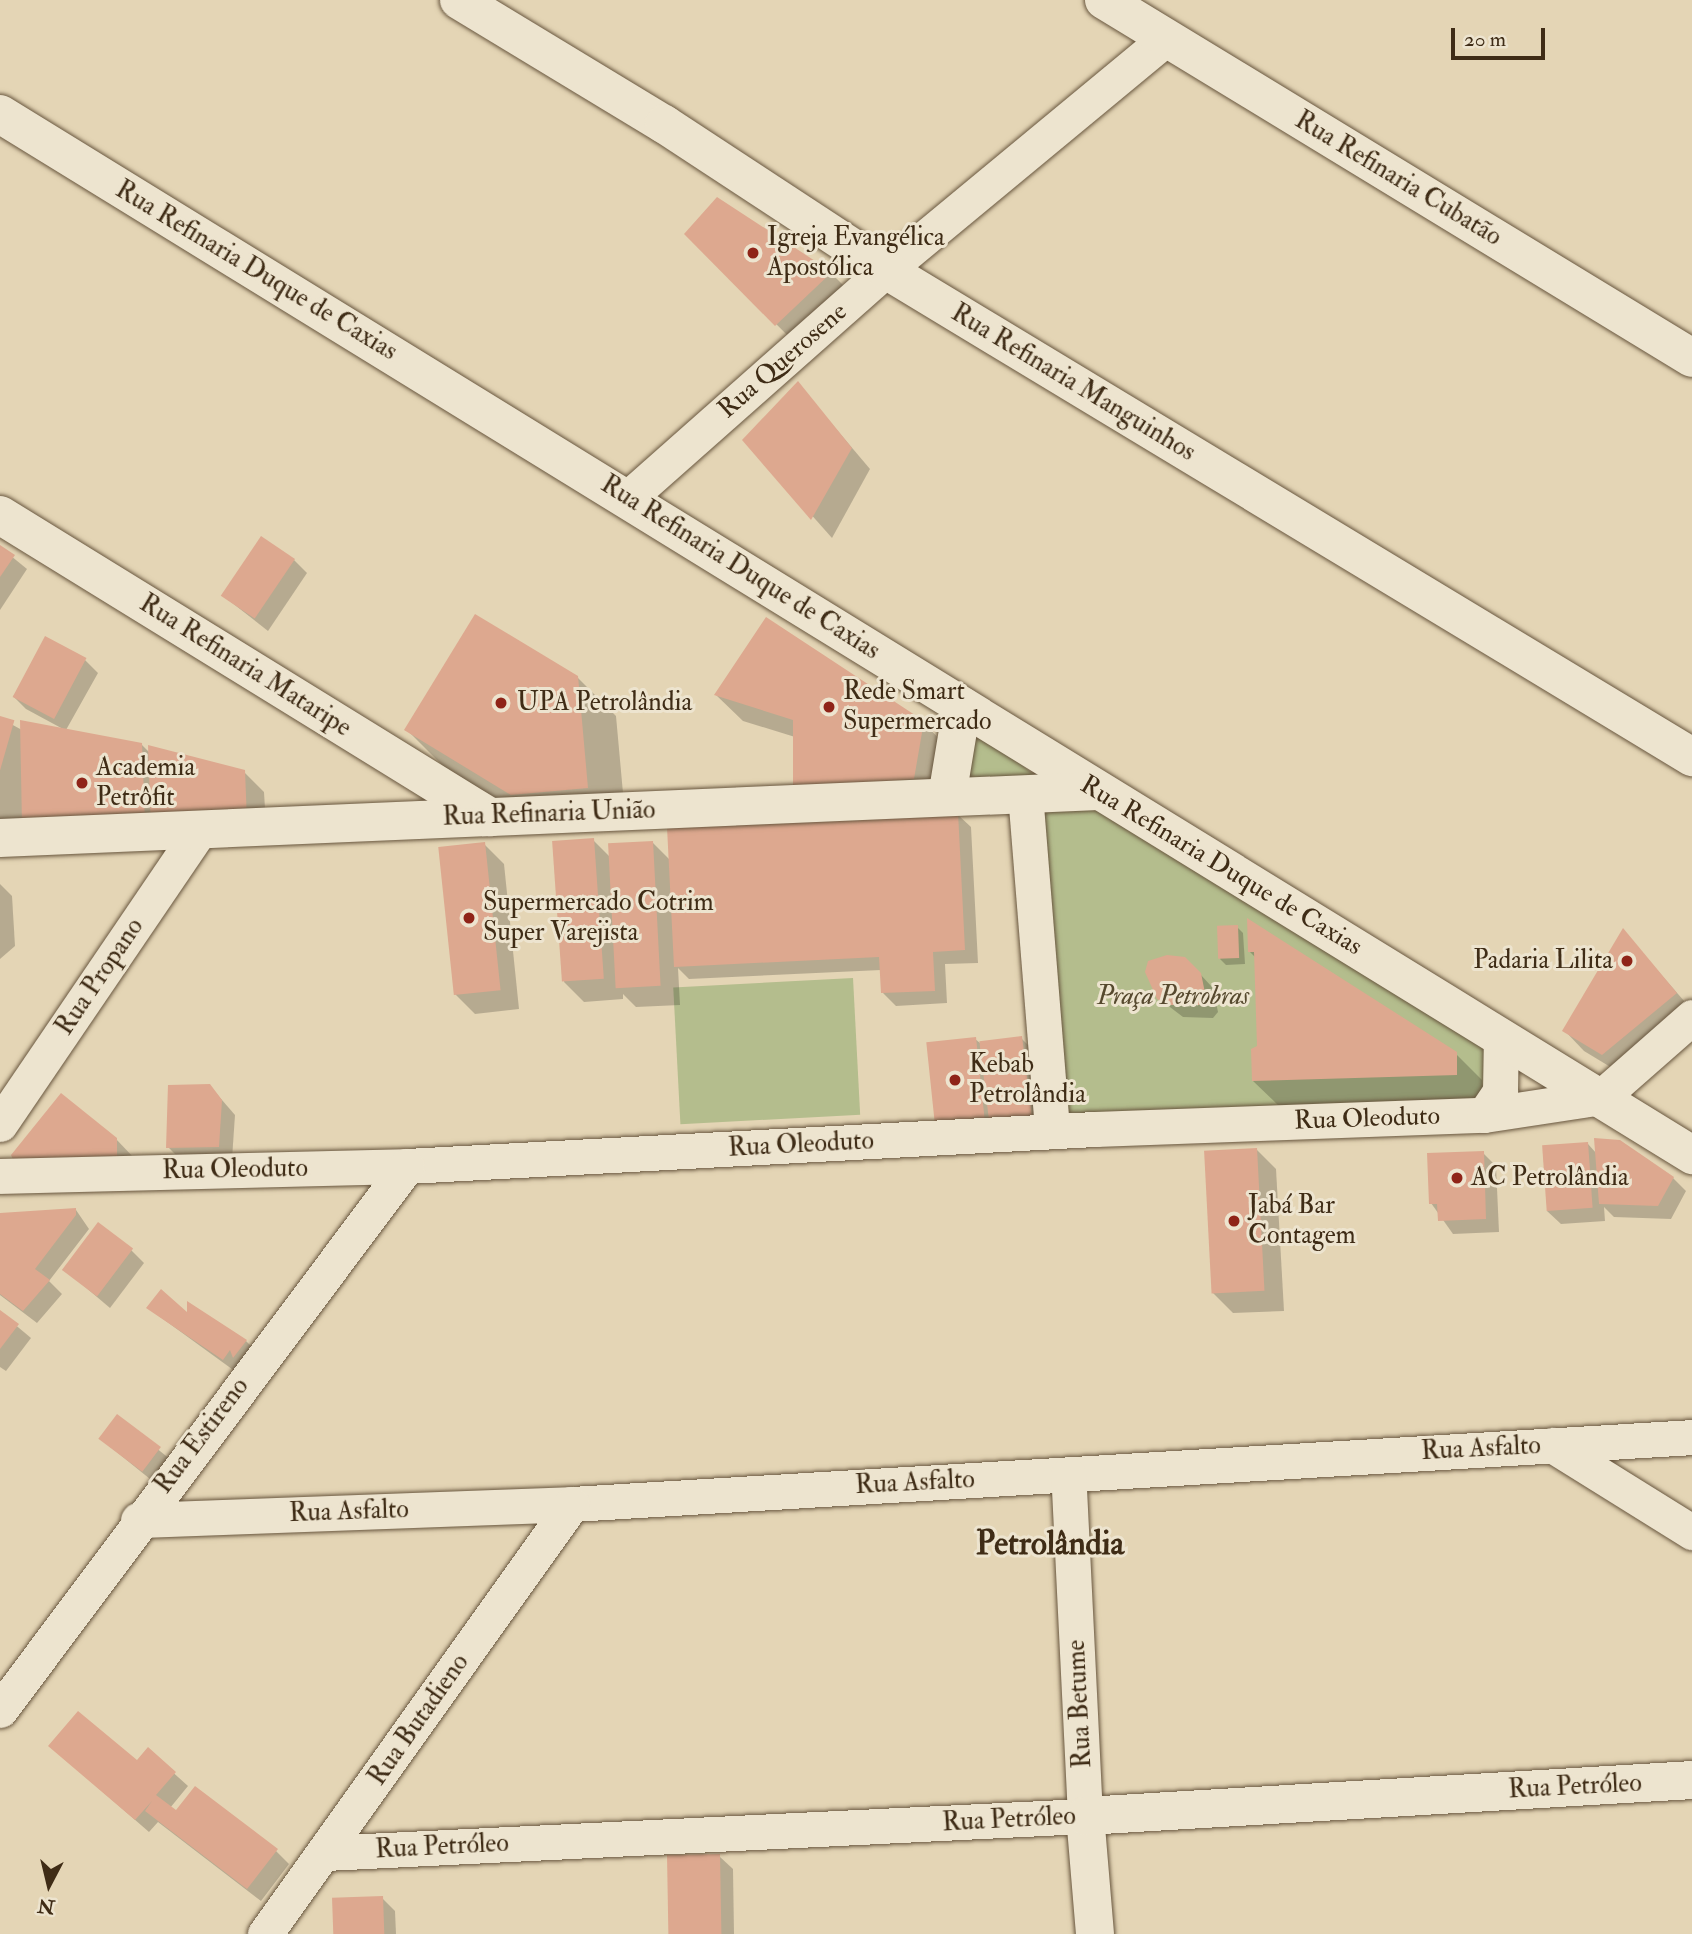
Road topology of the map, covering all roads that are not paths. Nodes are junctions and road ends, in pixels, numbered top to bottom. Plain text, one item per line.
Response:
1 (459, 0) edge
2 (1104, 0) edge
3 (1166, 38) junction
4 (0, 114) edge
5 (886, 270) junction
6 (1692, 358) edge
7 (628, 498) junction
8 (0, 515) edge
9 (962, 706) junction
10 (1692, 757) edge
11 (1098, 791) junction
12 (1025, 793) junction
13 (947, 797) junction
14 (490, 817) junction
15 (200, 830) junction
16 (0, 838) edge
17 (1692, 1017) edge
18 (1501, 1037) junction
19 (1601, 1097) junction
20 (1484, 1115) junction
21 (0, 1124) edge
22 (1052, 1131) junction
23 (1692, 1156) edge
24 (407, 1166) junction
25 (0, 1176) edge
26 (1692, 1437) edge
27 (1552, 1445) junction
28 (1068, 1474) junction
29 (572, 1504) junction
30 (138, 1520) junction
31 (1692, 1532) edge
32 (0, 1710) edge
33 (1692, 1780) edge
34 (1085, 1816) junction
35 (325, 1853) junction
36 (265, 1934) edge
37 (1095, 1934) edge

1 - 5 street, Rua Refinaria Manguinhos
2 - 3 street, Rua Refinaria Cubatão
3 - 5 street, Rua Querosene
3 - 6 street, Rua Refinaria Cubatão
4 - 7 street, Rua Refinaria Duque de Caxias
5 - 7 street, Rua Querosene
5 - 10 street, Rua Refinaria Manguinhos
7 - 9 street, Rua Refinaria Duque de Caxias
8 - 14 street, Rua Refinaria Mataripe
9 - 11 street, Rua Refinaria Duque de Caxias
9 - 13 street
11 - 12 street, Rua Refinaria União
11 - 18 street, Rua Refinaria Duque de Caxias
12 - 13 street, Rua Refinaria União
12 - 22 street
13 - 14 street, Rua Refinaria União
14 - 15 street, Rua Refinaria União
15 - 16 street, Rua Refinaria União
15 - 21 street, Rua Propano
17 - 19 street
18 - 19 street, Rua Refinaria Duque de Caxias
18 - 20 street
19 - 20 street, Rua Oleoduto
19 - 23 street, Rua Refinaria Duque de Caxias
20 - 22 street, Rua Oleoduto
22 - 24 street, Rua Oleoduto
24 - 25 street, Rua Oleoduto
24 - 30 street, Rua Estireno
26 - 27 street, Rua Asfalto
27 - 28 street, Rua Asfalto
27 - 31 street
28 - 29 street, Rua Asfalto
28 - 34 street, Rua Betume
29 - 30 street, Rua Asfalto
29 - 35 street, Rua Butadieno
30 - 32 street, Rua Estireno
33 - 34 street, Rua Petróleo
34 - 35 street, Rua Petróleo
34 - 37 street, Rua Betume
35 - 36 street, Rua Butadieno

